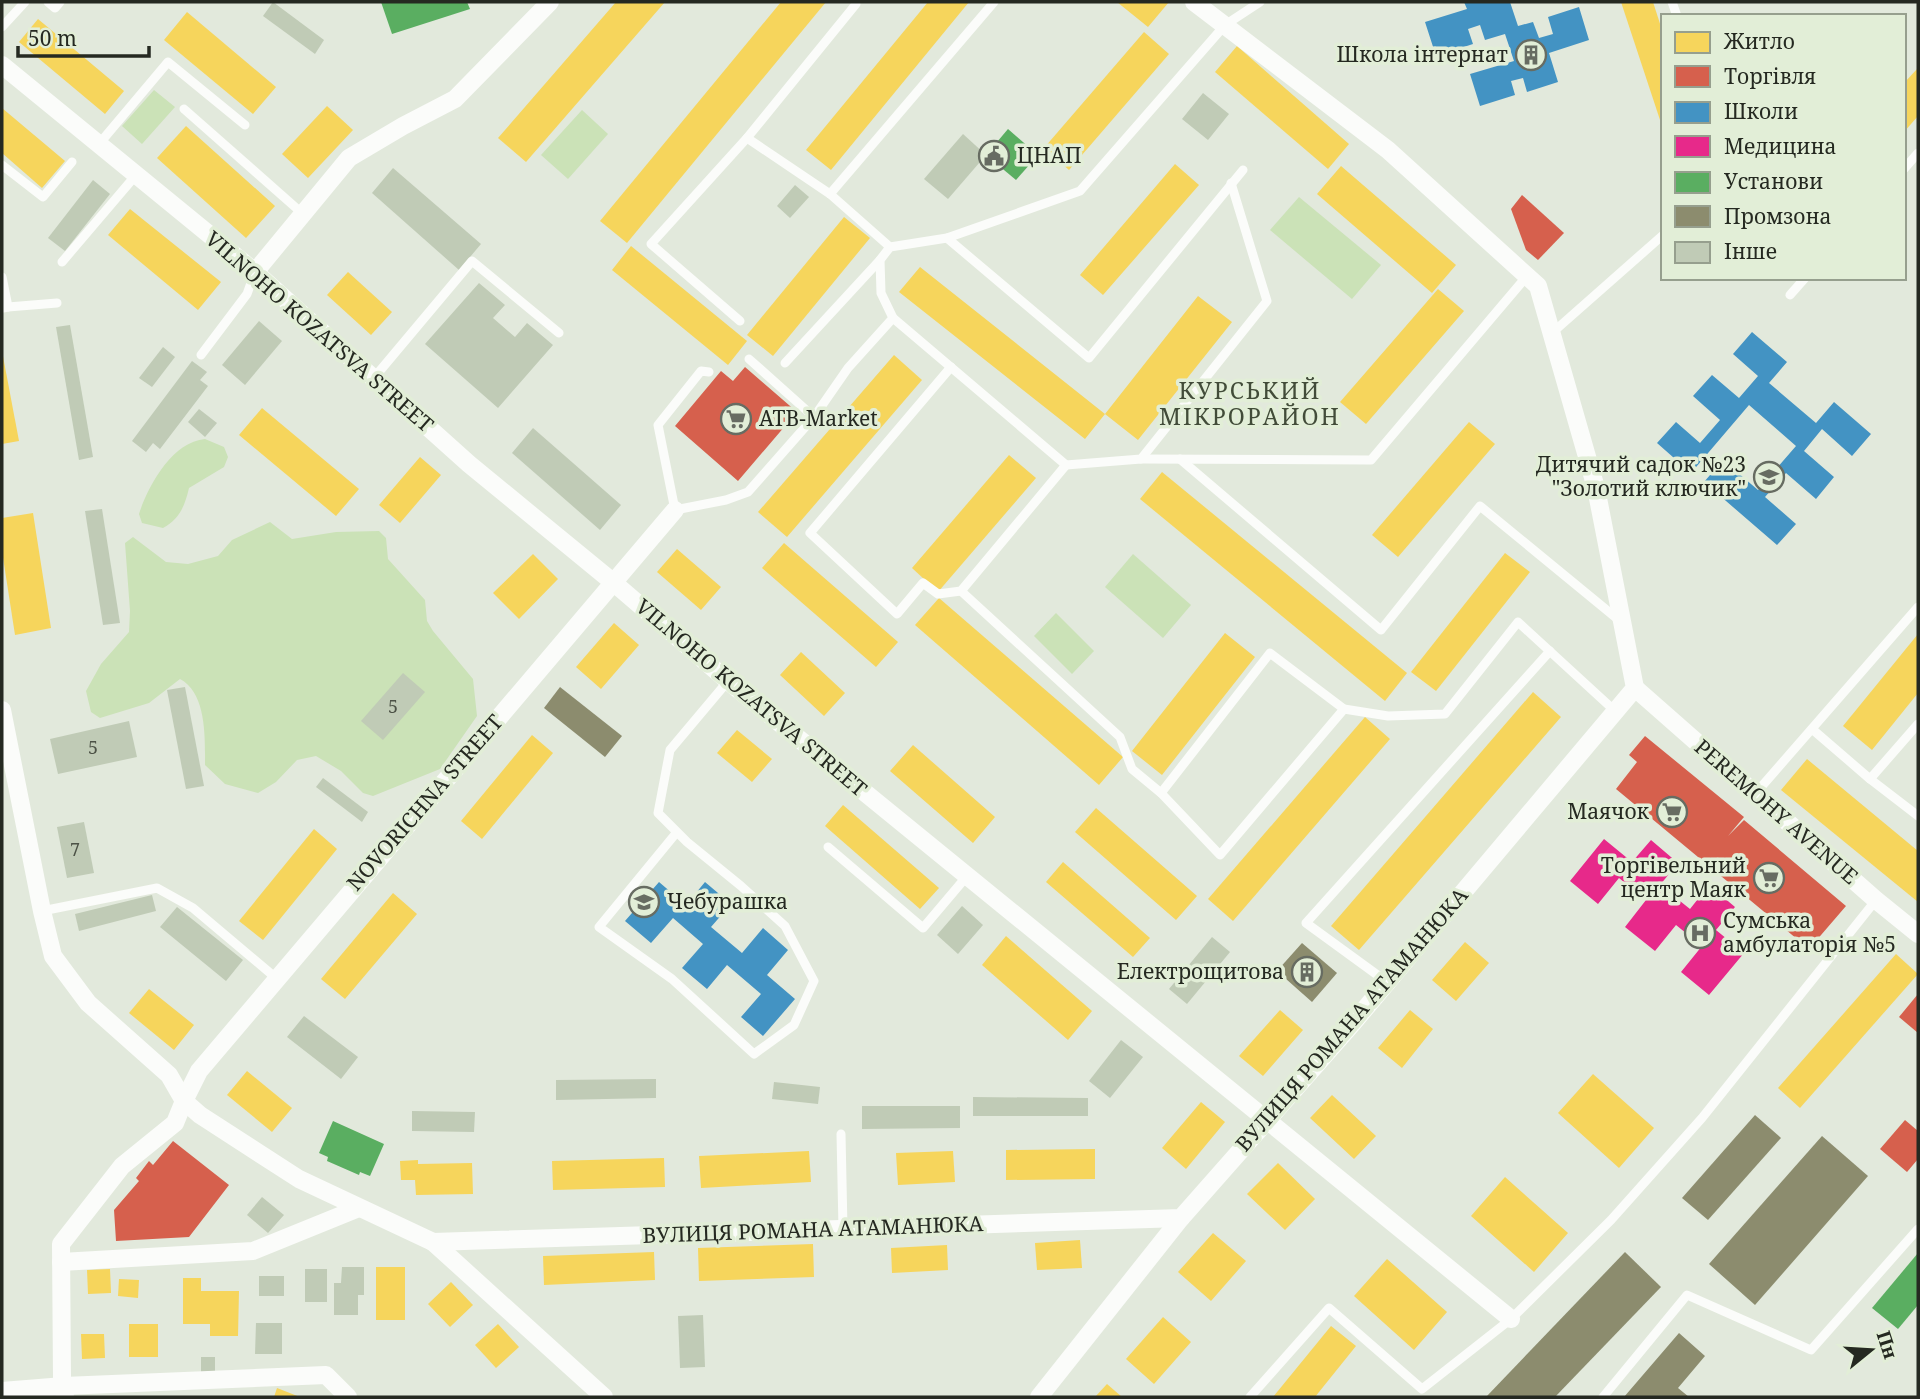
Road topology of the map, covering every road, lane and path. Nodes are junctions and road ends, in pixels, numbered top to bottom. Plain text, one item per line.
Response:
1 (25, 2) edge
2 (48, 2) edge
3 (60, 2) edge
4 (550, 2) edge
5 (994, 2) edge
6 (1194, 2) edge
7 (1260, 2) edge
8 (856, 4) dead end
9 (1225, 24) junction
10 (2, 27) edge
11 (2, 65) edge
12 (184, 109) dead end
13 (244, 125) dead end
14 (747, 138) junction
15 (99, 144) junction
16 (1918, 153) edge
17 (72, 162) dead end
18 (2, 165) edge
19 (1906, 167) edge
20 (1242, 170) dead end
21 (136, 175) junction
22 (1231, 183) junction
23 (830, 194) junction
24 (303, 214) junction
25 (1661, 237) edge
26 (947, 238) junction
27 (890, 247) junction
28 (880, 260) junction
29 (62, 262) dead end
30 (255, 272) junction
31 (1527, 276) junction
32 (2, 277) edge
33 (1803, 280) edge
34 (1790, 295) dead end
35 (57, 303) dead end
36 (5, 308) edge
37 (893, 318) junction
38 (740, 321) dead end
39 (559, 333) dead end
40 (1552, 333) junction
41 (201, 355) dead end
42 (749, 359) dead end
43 (785, 363) dead end
44 (951, 367) junction
45 (709, 372) dead end
46 (373, 379) junction
47 (814, 417) junction
48 (1141, 459) junction
49 (1180, 459) junction
50 (1066, 466) junction
51 (675, 510) junction
52 (614, 583) junction
53 (961, 591) junction
54 (1918, 607) edge
55 (1623, 624) junction
56 (1550, 651) junction
57 (728, 681) junction
58 (1635, 688) junction
59 (1344, 709) junction
60 (2, 710) edge
61 (1616, 712) junction
62 (1918, 724) edge
63 (1812, 729) junction
64 (1870, 779) junction
65 (1161, 793) junction
66 (1755, 794) junction
67 (1918, 816) edge
68 (677, 832) junction
69 (828, 847) dead end
70 (967, 876) junction
71 (1876, 900) junction
72 (42, 911) junction
73 (1918, 934) edge
74 (276, 978) junction
75 (1387, 982) junction
76 (184, 1101) junction
77 (1265, 1121) junction
78 (841, 1135) dead end
79 (359, 1208) junction
80 (1181, 1218) junction
81 (843, 1229) junction
82 (1918, 1229) edge
83 (433, 1242) junction
84 (61, 1253) junction
85 (1511, 1319) junction
86 (2, 1391) edge
87 (64, 1392) edge
88 (348, 1397) edge
89 (604, 1397) edge
90 (1039, 1397) edge
91 (1250, 1397) edge
92 (1604, 1397) edge

1 - 10 lane
2 - 3 lane
4 - 24 street
5 - 23 lane
6 - 9 street
7 - 9 lane
8 - 14 lane
9 - 26 lane
9 - 31 street
11 - 15 street, VILNOHO KOZATSVA STREET
12 - 24 lane
13 - 15 lane
14 - 23 lane
14 - 38 lane
15 - 21 street, VILNOHO KOZATSVA STREET
16 - 19 lane
17 - 18 lane
20 - 22 lane
21 - 29 lane
21 - 30 street, VILNOHO KOZATSVA STREET
22 - 26 lane
22 - 48 lane
23 - 27 lane
24 - 30 street
25 - 40 lane
26 - 27 lane
27 - 28 lane
28 - 37 lane
28 - 43 lane
30 - 41 lane
30 - 46 street, VILNOHO KOZATSVA STREET
31 - 40 street
31 - 49 lane
32 - 36 lane
33 - 34 lane
35 - 36 lane
37 - 44 lane
37 - 47 lane
39 - 46 lane
40 - 55 street
42 - 47 lane
44 - 50 lane
44 - 53 lane
45 - 51 lane
46 - 52 street, VILNOHO KOZATSVA STREET
47 - 51 lane
48 - 49 lane
48 - 50 lane
49 - 55 lane
50 - 53 lane
51 - 52 street, NOVORICHNA STREET
52 - 57 street, VILNOHO KOZATSVA STREET
52 - 74 street, NOVORICHNA STREET
53 - 65 lane
54 - 63 lane
55 - 58 street
56 - 59 lane
56 - 61 lane
56 - 75 lane
57 - 68 lane
57 - 70 street, VILNOHO KOZATSVA STREET
58 - 61 street, ВУЛИЦЯ РОМАНА АТАМАНЮКА
58 - 66 street, PEREMOHY AVENUE
59 - 65 lane
59 - 65 lane
60 - 72 street, ВУЛИЦЯ РОМАНА АТАМАНЮКА
61 - 75 street, ВУЛИЦЯ РОМАНА АТАМАНЮКА
62 - 64 lane
63 - 64 lane
63 - 66 lane
64 - 67 lane
66 - 71 street, PEREMOHY AVENUE
68 - 68 lane
69 - 70 lane
70 - 77 street, VILNOHO KOZATSVA STREET
71 - 73 street, PEREMOHY AVENUE
71 - 85 lane
72 - 74 lane
72 - 76 street, ВУЛИЦЯ РОМАНА АТАМАНЮКА
74 - 76 street, NOVORICHNA STREET
75 - 77 street, ВУЛИЦЯ РОМАНА АТАМАНЮКА
76 - 79 street, ВУЛИЦЯ РОМАНА АТАМАНЮКА
76 - 84 street
77 - 80 street, ВУЛИЦЯ РОМАНА АТАМАНЮКА
77 - 85 street, VILNOHO KOZATSVA STREET
78 - 81 lane
79 - 83 street, ВУЛИЦЯ РОМАНА АТАМАНЮКА
79 - 84 street
80 - 81 street, ВУЛИЦЯ РОМАНА АТАМАНЮКА
80 - 90 street
81 - 83 street, ВУЛИЦЯ РОМАНА АТАМАНЮКА
82 - 92 lane
83 - 89 street
84 - 87 street
85 - 91 lane
86 - 87 street
87 - 88 street

